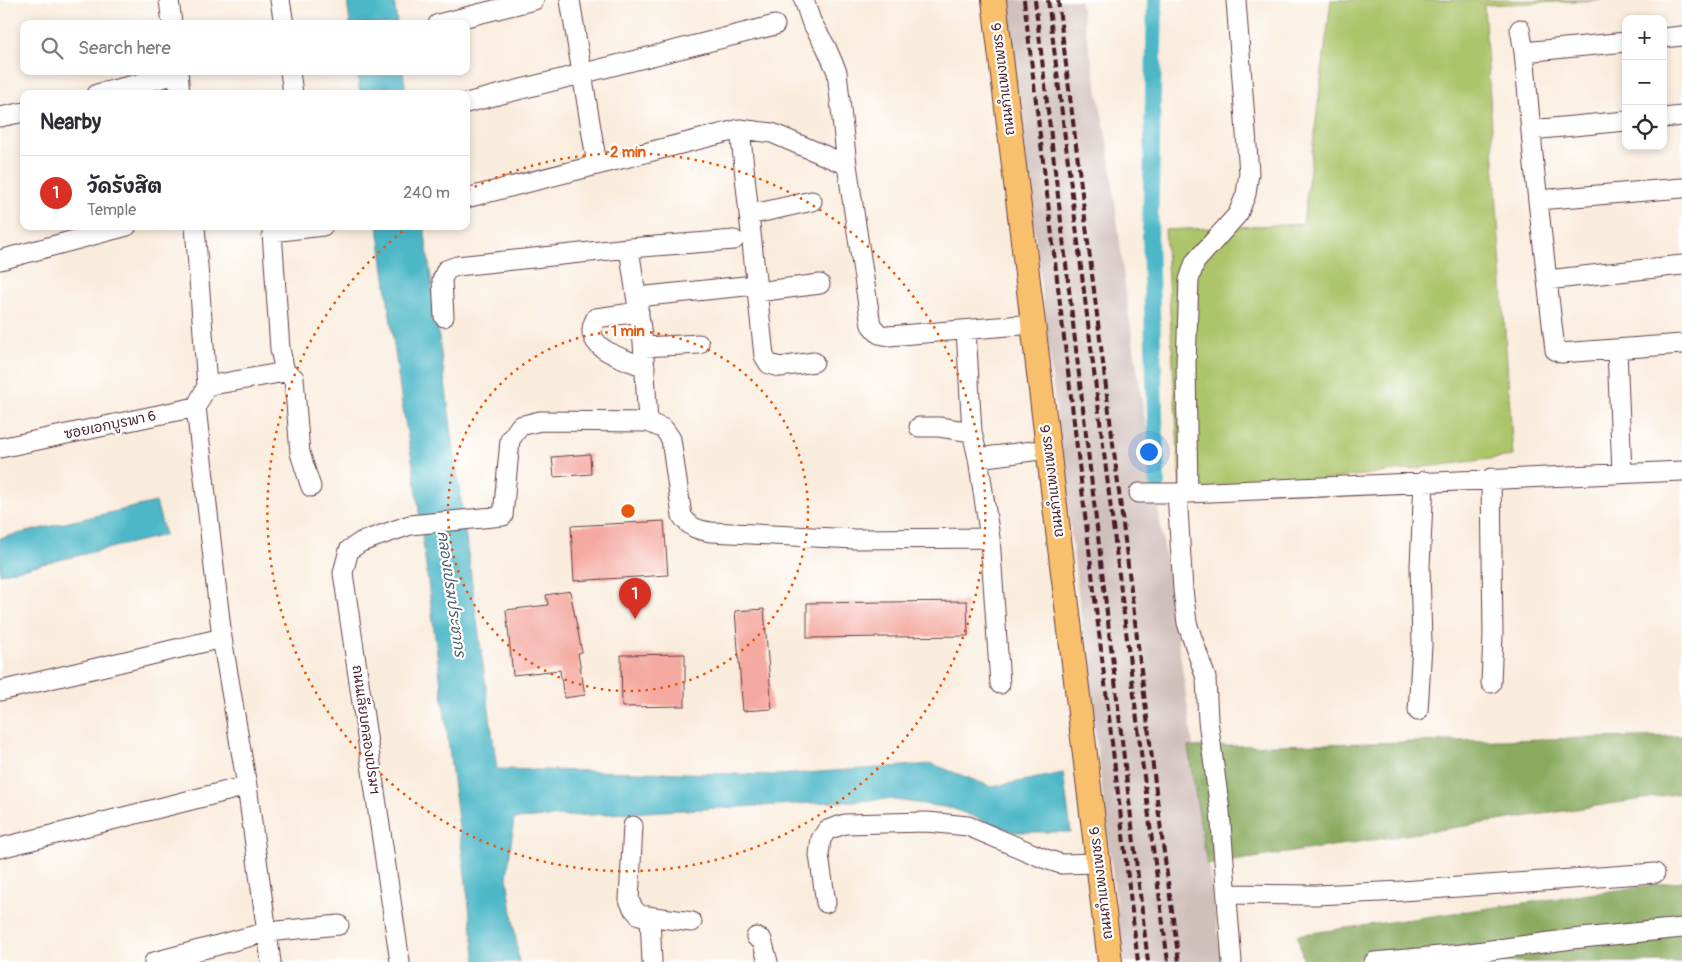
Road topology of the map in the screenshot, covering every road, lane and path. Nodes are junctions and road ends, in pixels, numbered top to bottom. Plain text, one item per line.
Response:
1 (169, 0) edge
2 (280, 0) edge
3 (534, 0) edge
4 (570, 0) edge
5 (804, 0) edge
6 (994, 0) edge
7 (1236, 0) edge
8 (172, 20) edge
9 (283, 20) edge
10 (454, 20) edge
11 (775, 25) dead end
12 (1520, 29) dead end
13 (1682, 36) edge
14 (1667, 38) edge
15 (1622, 42) edge
16 (1524, 52) junction
17 (582, 74) junction
18 (170, 75) edge
19 (178, 75) edge
20 (291, 75) edge
21 (112, 90) edge
22 (180, 90) edge
23 (293, 90) edge
24 (470, 101) edge
25 (20, 113) edge
26 (1682, 116) edge
27 (0, 118) edge
28 (1667, 118) edge
29 (1622, 121) edge
30 (740, 130) junction
31 (1531, 130) junction
32 (597, 165) junction
33 (847, 165) junction
34 (1682, 188) edge
35 (470, 197) edge
36 (1538, 200) junction
37 (812, 201) dead end
38 (749, 215) junction
39 (112, 230) edge
40 (195, 230) edge
41 (274, 230) edge
42 (734, 240) dead end
43 (629, 248) junction
44 (0, 260) edge
45 (1682, 265) edge
46 (1547, 280) junction
47 (820, 284) dead end
48 (751, 289) junction
49 (638, 305) junction
50 (444, 317) dead end
51 (1033, 324) junction
52 (966, 330) junction
53 (699, 344) dead end
54 (1682, 344) edge
55 (644, 347) junction
56 (1617, 350) junction
57 (814, 362) dead end
58 (645, 367) junction
59 (285, 372) junction
60 (207, 386) junction
61 (196, 407) junction
62 (648, 422) junction
63 (919, 426) dead end
64 (972, 432) junction
65 (0, 448) edge
66 (1048, 449) junction
67 (978, 458) junction
68 (1682, 471) edge
69 (1622, 473) junction
70 (1491, 478) junction
71 (1424, 481) junction
72 (311, 487) dead end
73 (1139, 493) dead end
74 (1182, 493) junction
75 (990, 538) junction
76 (222, 638) junction
77 (1491, 683) dead end
78 (1000, 684) dead end
79 (0, 691) edge
80 (1418, 711) dead end
81 (247, 786) junction
82 (633, 826) dead end
83 (0, 848) edge
84 (1098, 863) junction
85 (1655, 873) dead end
86 (1227, 894) junction
87 (826, 903) dead end
88 (650, 916) junction
89 (692, 922) dead end
90 (339, 925) dead end
91 (1682, 928) edge
92 (267, 932) junction
93 (756, 937) dead end
94 (154, 962) edge
95 (271, 962) edge
96 (400, 962) edge
97 (652, 962) edge
98 (768, 962) edge
99 (1110, 962) edge
100 (1232, 962) edge
101 (1374, 962) edge

1 - 8 street
2 - 9 street
3 - 10 street
4 - 17 street
5 - 33 street
6 - 51 main road, ถนนกำแพงเพชร 6
7 - 74 street
11 - 17 street
12 - 16 street
13 - 14 street
15 - 16 street
16 - 31 street
17 - 24 street
17 - 32 street
18 - 21 street
19 - 22 street
20 - 23 street
25 - 27 street
26 - 28 street
29 - 31 street
30 - 32 street
30 - 33 street
30 - 38 street
31 - 36 street
32 - 35 street
33 - 52 street
34 - 36 street
36 - 46 street
37 - 38 street
38 - 48 street
39 - 44 street
40 - 60 street
41 - 59 street
42 - 43 street
43 - 49 street
43 - 50 street
45 - 46 street
46 - 56 street
47 - 48 street
48 - 49 street
48 - 57 street
49 - 55 street
49 - 58 street
51 - 52 street
51 - 66 main road, ถนนกำแพงเพชร 6
52 - 64 street
53 - 55 street
54 - 56 street
55 - 58 street
56 - 69 street
58 - 62 street
59 - 60 street
59 - 72 street
60 - 61 street
61 - 65 street, ซอยเอกบูรพา 6
61 - 76 street
62 - 75 street
62 - 96 street, ถนนเลียบคลองเปรมฯ
63 - 64 street
64 - 67 street
66 - 67 street
66 - 84 main road, ถนนกำแพงเพชร 6
67 - 75 street
68 - 69 street
69 - 70 street
70 - 71 street
70 - 77 street
71 - 74 street
71 - 80 street
73 - 74 street
74 - 86 street
75 - 78 street
76 - 79 street
76 - 81 street
81 - 83 street
81 - 92 street
82 - 88 street
84 - 87 street
84 - 99 main road, ถนนกำแพงเพชร 6
85 - 86 street
86 - 100 street
88 - 89 street
88 - 97 street
90 - 92 street
91 - 101 street
92 - 94 street
92 - 95 street
93 - 98 street

